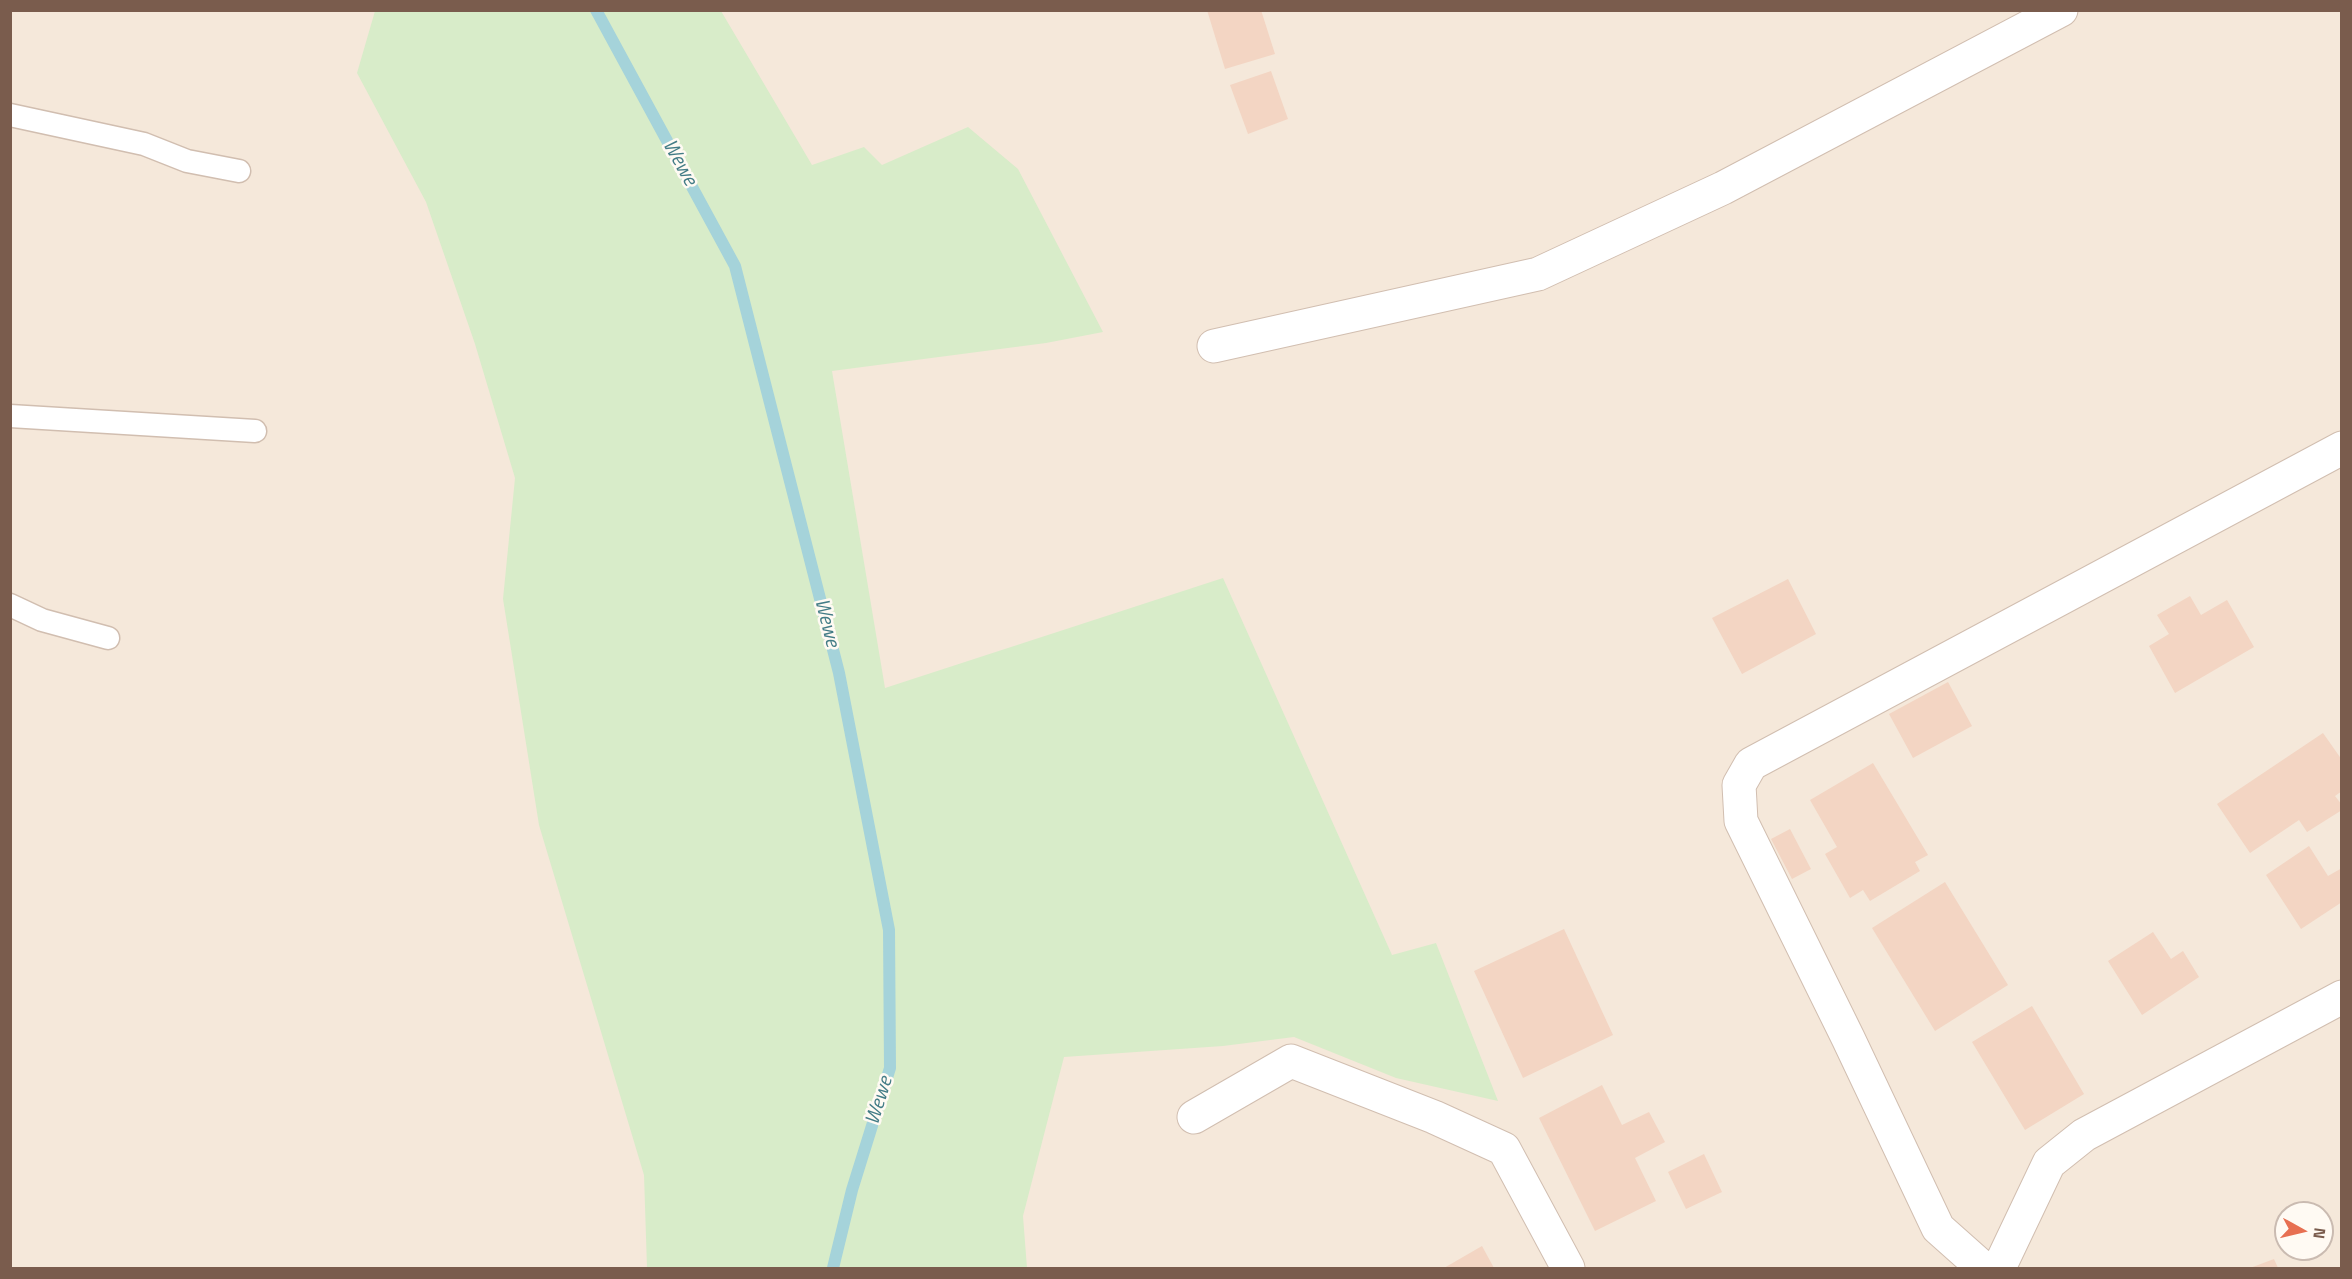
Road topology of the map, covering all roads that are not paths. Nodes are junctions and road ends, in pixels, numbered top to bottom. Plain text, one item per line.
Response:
1 (2061, 10) edge
2 (10, 115) edge
3 (239, 171) dead end
4 (1214, 346) dead end
5 (10, 416) edge
6 (255, 430) dead end
7 (2342, 448) edge
8 (10, 605) edge
9 (108, 638) dead end
10 (2342, 997) edge
11 (1194, 1117) dead end
12 (1568, 1269) edge
13 (1983, 1269) edge
14 (1999, 1269) edge

1 - 4 street
2 - 3 lane
5 - 6 lane
7 - 13 street
8 - 9 lane
10 - 14 street
11 - 12 street

